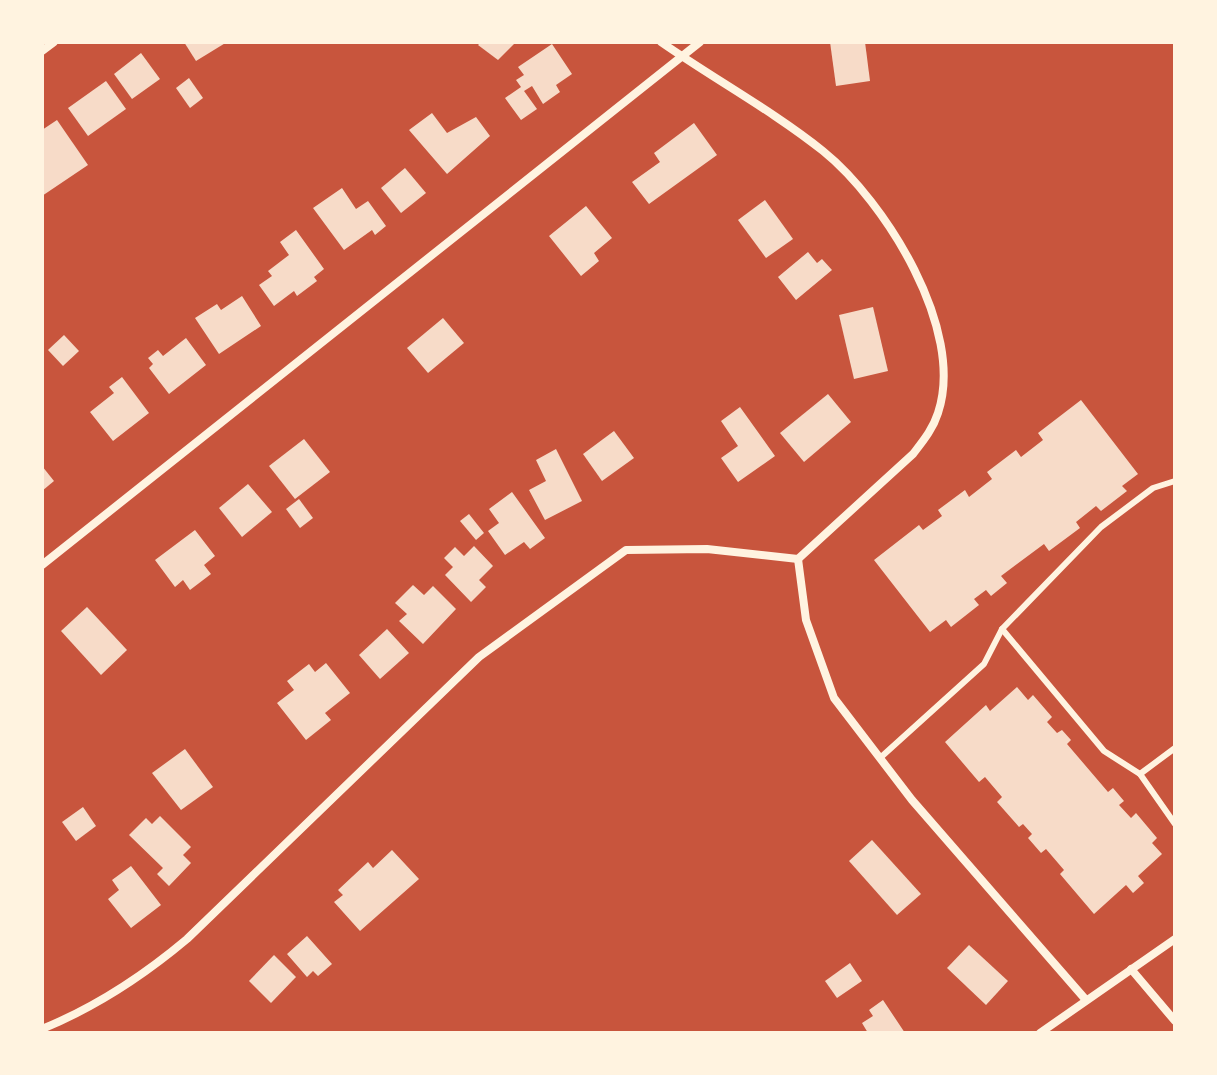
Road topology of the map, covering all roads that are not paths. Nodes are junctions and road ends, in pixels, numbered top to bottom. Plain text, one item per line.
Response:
1 (54, 42) edge
2 (661, 42) edge
3 (700, 42) edge
4 (42, 51) edge
5 (681, 56) junction
6 (1175, 481) edge
7 (798, 559) junction
8 (42, 565) edge
9 (1002, 629) junction
10 (1175, 748) edge
11 (880, 758) junction
12 (1140, 774) junction
13 (1175, 824) edge
14 (1175, 939) edge
15 (1131, 969) junction
16 (1086, 1000) junction
17 (1175, 1021) edge
18 (42, 1029) edge
19 (1040, 1033) edge

1 - 4 street
2 - 5 street
3 - 5 street
5 - 7 street
5 - 8 street
6 - 9 lane
7 - 11 street
7 - 18 street
9 - 11 lane
9 - 12 lane
10 - 12 lane
11 - 16 street
12 - 13 lane
14 - 15 street
15 - 16 street
15 - 17 street
16 - 19 street

